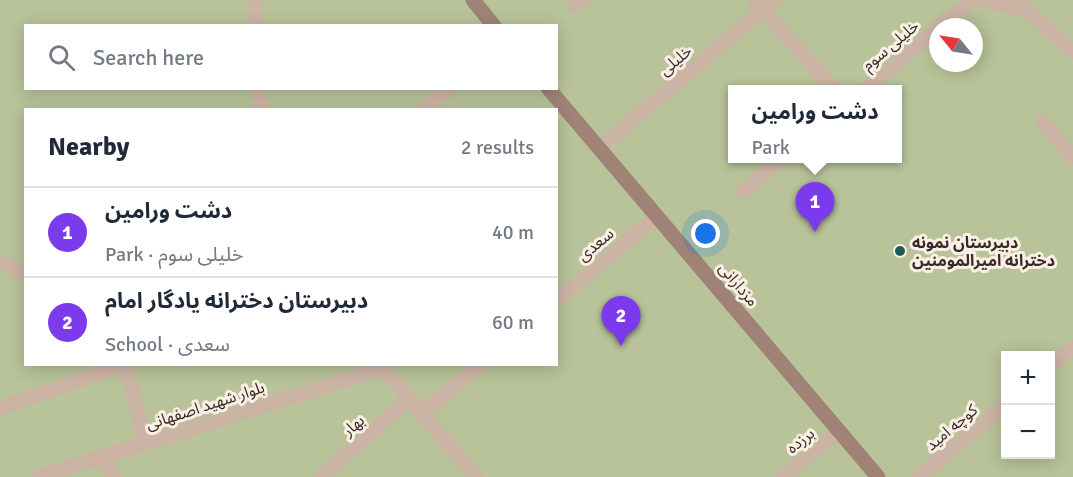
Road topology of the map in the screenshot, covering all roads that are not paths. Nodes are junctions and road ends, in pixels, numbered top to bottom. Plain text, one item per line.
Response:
1 (254, 0) edge
2 (971, 0) edge
3 (982, 0) edge
4 (1017, 0) edge
5 (477, 1) edge
6 (764, 3) edge
7 (1028, 11) junction
8 (950, 18) edge
9 (255, 24) edge
10 (493, 24) edge
11 (929, 36) edge
12 (1073, 51) edge
13 (830, 85) edge
14 (872, 85) edge
15 (259, 90) edge
16 (447, 90) edge
17 (550, 90) edge
18 (260, 108) edge
19 (426, 108) edge
20 (1042, 121) dead end
21 (600, 148) junction
22 (1073, 157) edge
23 (778, 163) edge
24 (744, 191) dead end
25 (657, 215) junction
26 (0, 262) edge
27 (24, 272) edge
28 (558, 299) edge
29 (1073, 347) edge
30 (1055, 362) edge
31 (122, 366) edge
32 (125, 366) edge
33 (381, 366) edge
34 (479, 366) edge
35 (410, 399) junction
36 (1004, 405) edge
37 (0, 408) edge
38 (422, 414) junction
39 (840, 431) junction
40 (146, 443) junction
41 (102, 457) junction
42 (39, 477) edge
43 (115, 477) edge
44 (321, 477) edge
45 (476, 477) edge
46 (783, 477) edge
47 (878, 477) edge
48 (919, 477) edge

1 - 9 street
2 - 8 street, خلیلی سوم
3 - 7 street
4 - 7 street
5 - 10 main road
6 - 13 street
6 - 21 street, خلیلی
7 - 12 street
11 - 14 street, خلیلی سوم
15 - 18 street
16 - 19 street
17 - 21 main road, مزدارانی
20 - 22 street
21 - 25 main road, مزدارانی
23 - 24 street
25 - 28 street, سعدی
25 - 39 main road, مزدارانی
26 - 27 street
29 - 30 street
31 - 37 street
32 - 40 street
33 - 35 street
33 - 40 street, بلوار شهید اصفهانی
34 - 38 street
35 - 38 street
35 - 44 street, بهار
36 - 48 street, کوچه امید
38 - 45 street
39 - 46 street, برزده
39 - 47 main road, مزدارانی
40 - 41 street, بلوار شهید اصفهانی
41 - 42 street, بلوار شهید اصفهانی
41 - 43 street

